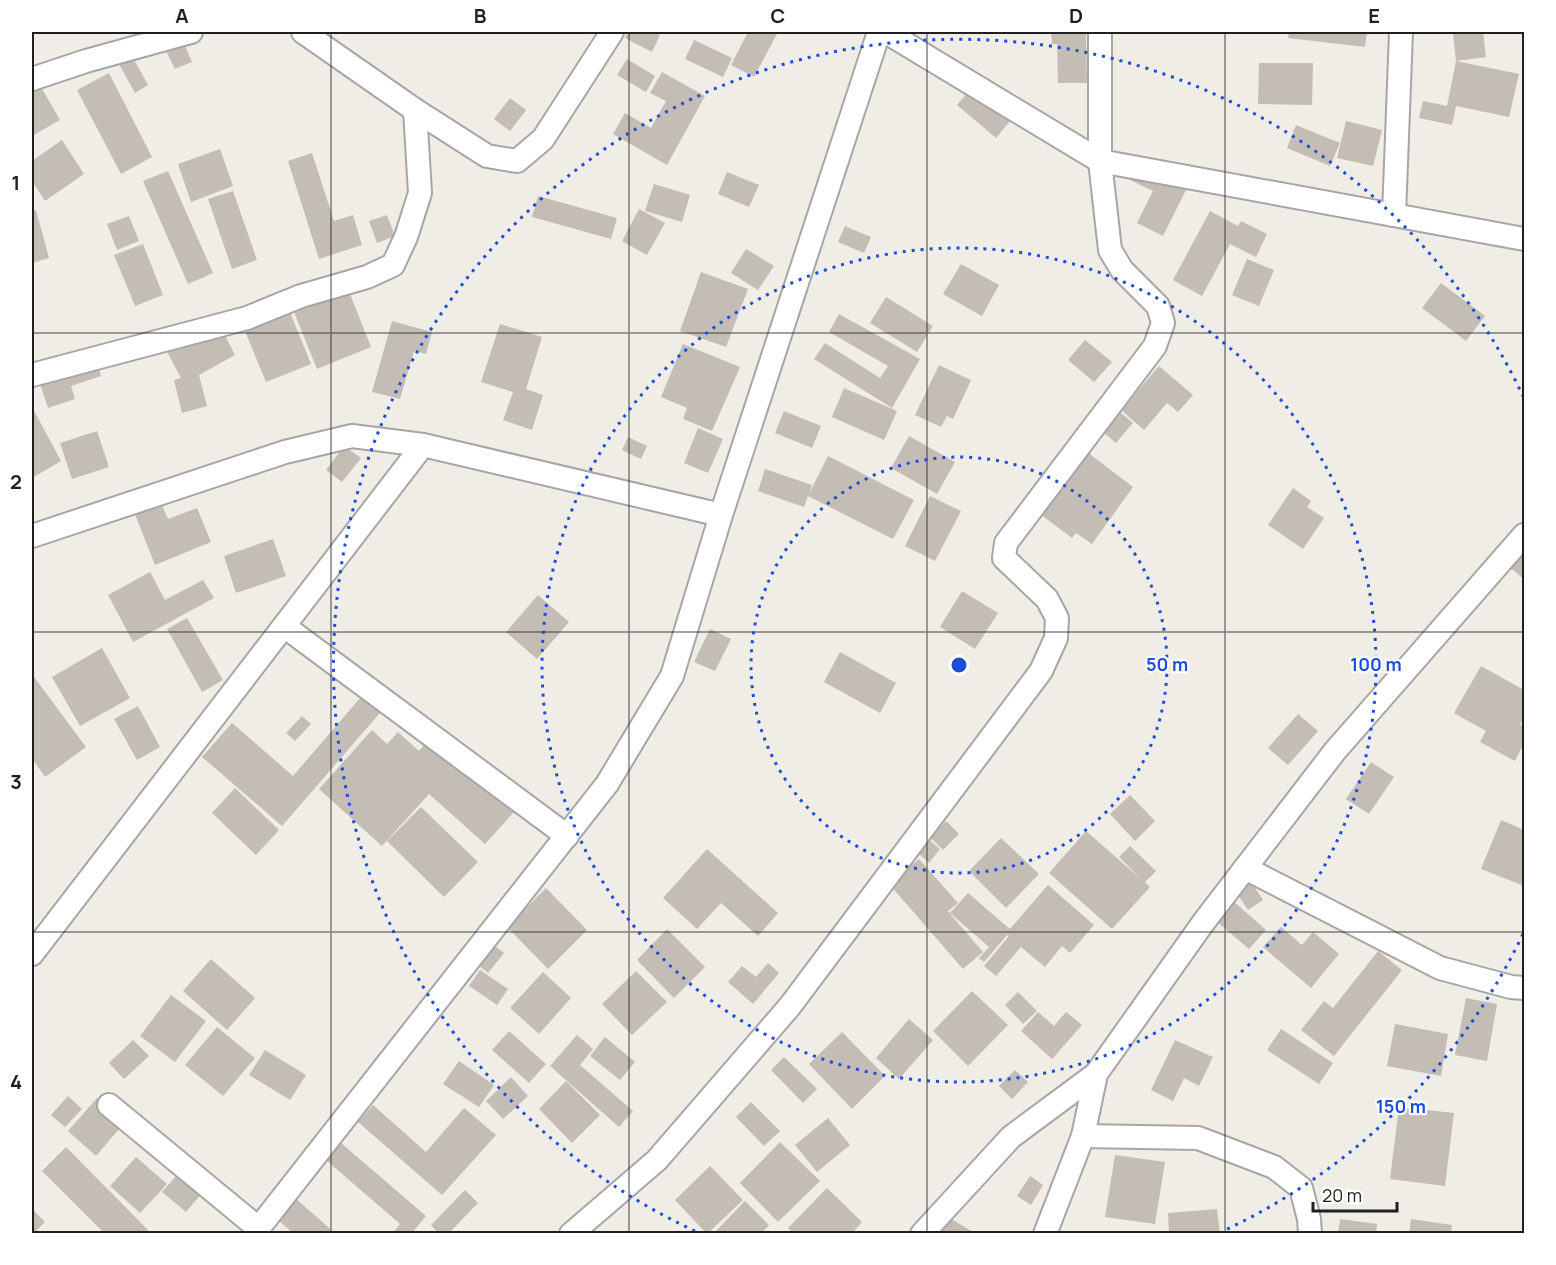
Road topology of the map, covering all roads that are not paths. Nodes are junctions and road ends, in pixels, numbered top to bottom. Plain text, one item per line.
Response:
1 (191, 32) edge
2 (303, 32) edge
3 (612, 32) edge
4 (879, 32) edge
5 (886, 32) edge
6 (1100, 32) edge
7 (1401, 32) edge
8 (32, 79) edge
9 (415, 110) junction
10 (1100, 161) junction
11 (1394, 215) junction
12 (1524, 239) edge
13 (32, 375) edge
14 (423, 445) junction
15 (721, 515) junction
16 (1524, 535) edge
17 (32, 536) edge
18 (284, 626) junction
19 (567, 836) junction
20 (1245, 868) junction
21 (32, 954) edge
22 (1524, 988) edge
23 (1096, 1074) junction
24 (109, 1105) dead end
25 (1083, 1136) junction
26 (256, 1231) edge
27 (571, 1233) edge
28 (922, 1233) edge
29 (1045, 1233) edge
30 (1310, 1233) edge

1 - 8 street
2 - 9 street
3 - 9 street
4 - 15 street
5 - 10 street
6 - 10 street
7 - 11 street
9 - 13 street
10 - 11 street
10 - 27 street
11 - 12 street
14 - 15 street
14 - 17 street
14 - 18 street
15 - 19 street
16 - 20 street
18 - 19 street
18 - 21 street
19 - 26 street
20 - 22 street
20 - 23 street
23 - 25 street
23 - 28 street
24 - 26 street
25 - 29 street
25 - 30 street

